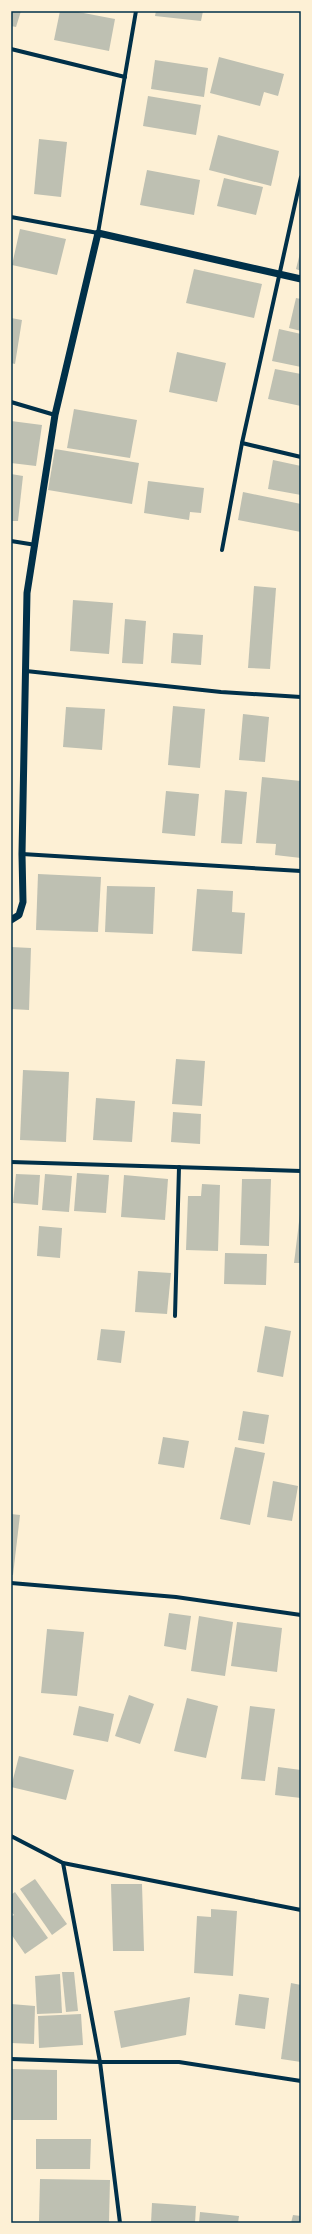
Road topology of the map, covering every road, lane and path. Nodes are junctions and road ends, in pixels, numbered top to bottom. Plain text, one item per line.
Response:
1 (136, 11) edge
2 (11, 49) edge
3 (125, 77) junction
4 (301, 176) edge
5 (11, 217) edge
6 (98, 233) junction
7 (280, 274) junction
8 (301, 279) edge
9 (11, 402) edge
10 (56, 415) junction
11 (242, 443) junction
12 (301, 457) edge
13 (11, 540) edge
14 (36, 546) junction
15 (222, 550) dead end
16 (26, 671) junction
17 (301, 697) edge
18 (22, 854) junction
19 (301, 871) edge
20 (11, 920) edge
21 (11, 1162) edge
22 (179, 1167) junction
23 (301, 1171) edge
24 (175, 1316) dead end
25 (11, 1583) edge
26 (301, 1615) edge
27 (11, 1836) edge
28 (63, 1863) junction
29 (301, 1910) edge
30 (11, 2059) edge
31 (100, 2062) junction
32 (301, 2081) edge
33 (120, 2223) edge

1 - 3 street
2 - 3 street
3 - 6 street
4 - 7 street
5 - 6 street
6 - 7 street
6 - 10 street
7 - 8 street
7 - 11 street
9 - 10 street
10 - 14 street
11 - 12 street
11 - 15 street
13 - 14 street
14 - 16 street
16 - 17 street
16 - 18 street
18 - 19 street
18 - 20 street
21 - 22 street
22 - 23 street
22 - 24 street
25 - 26 street
27 - 28 street
28 - 29 street
28 - 31 street
30 - 31 street
31 - 32 street
31 - 33 street

